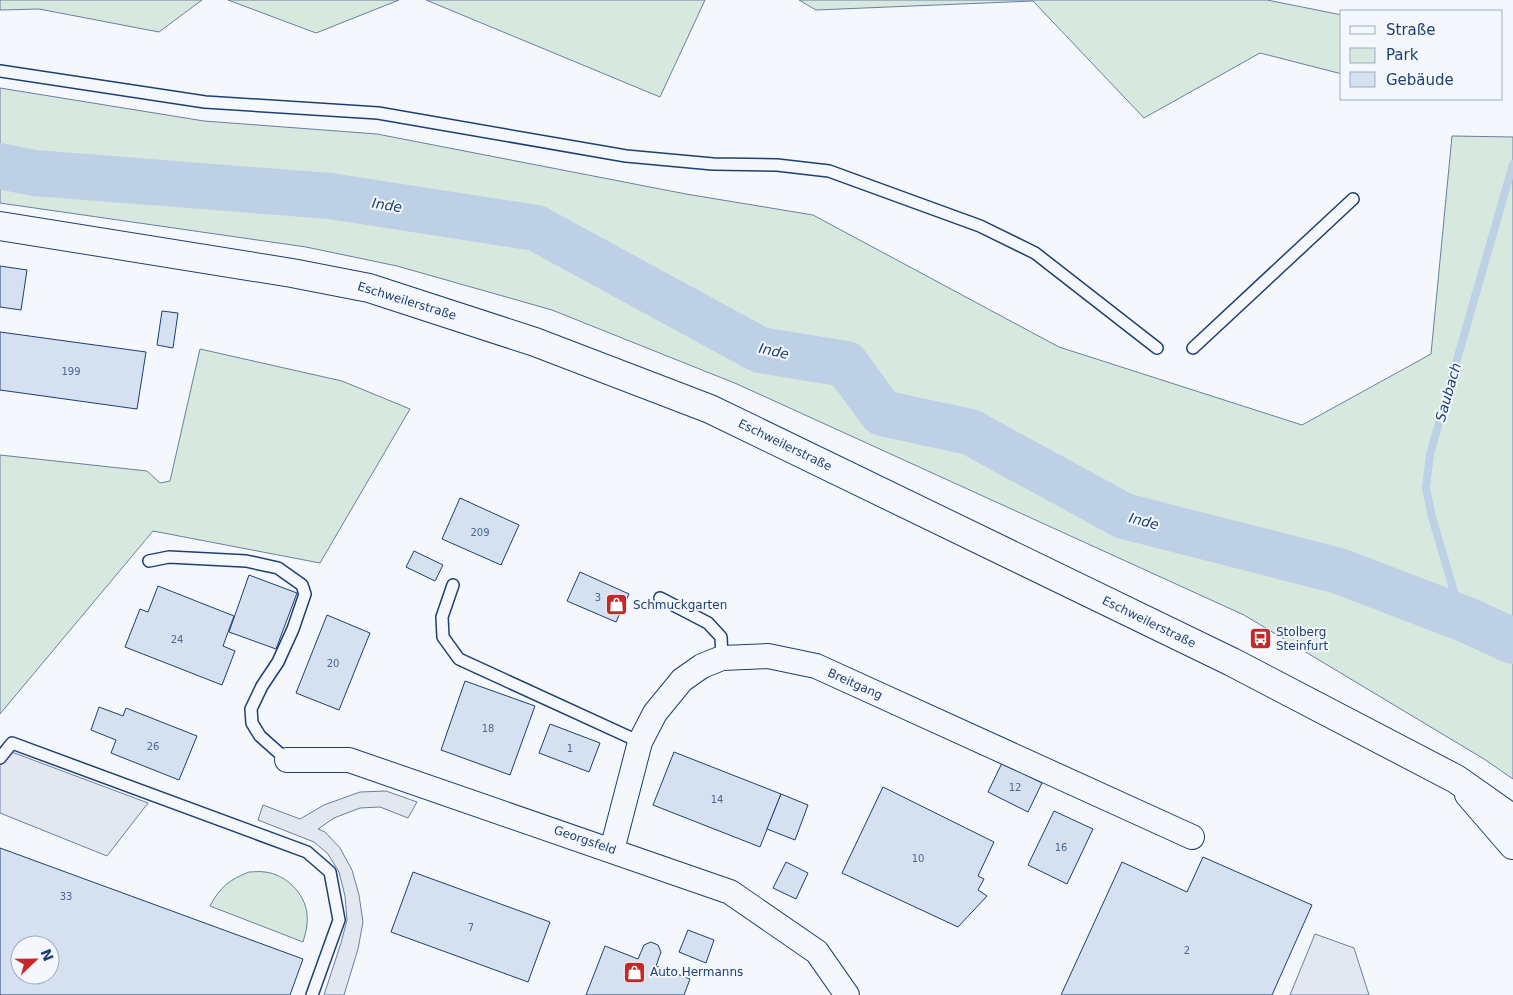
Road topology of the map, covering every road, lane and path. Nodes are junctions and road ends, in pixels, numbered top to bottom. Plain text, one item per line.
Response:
1 (0, 71) edge
2 (1353, 198) dead end
3 (0, 226) edge
4 (1157, 348) dead end
5 (1193, 348) dead end
6 (149, 561) dead end
7 (453, 585) dead end
8 (660, 598) dead end
9 (722, 658) junction
10 (640, 742) junction
11 (0, 758) edge
12 (287, 760) joint
13 (1456, 780) junction
14 (1513, 818) edge
15 (1192, 837) dead end
16 (1513, 845) edge
17 (612, 850) junction
18 (312, 995) edge
19 (847, 995) edge

1 - 4 lane
2 - 5 lane
3 - 13 main road, Eschweilerstraße
6 - 12 lane
7 - 10 lane
8 - 9 lane
9 - 10 street, Breitgang
9 - 15 street, Breitgang
10 - 17 street, Breitgang
11 - 18 lane
12 - 17 street, Georgsfeld
13 - 14 main road, Eschweilerstraße
13 - 16 main road
17 - 19 street, Georgsfeld

